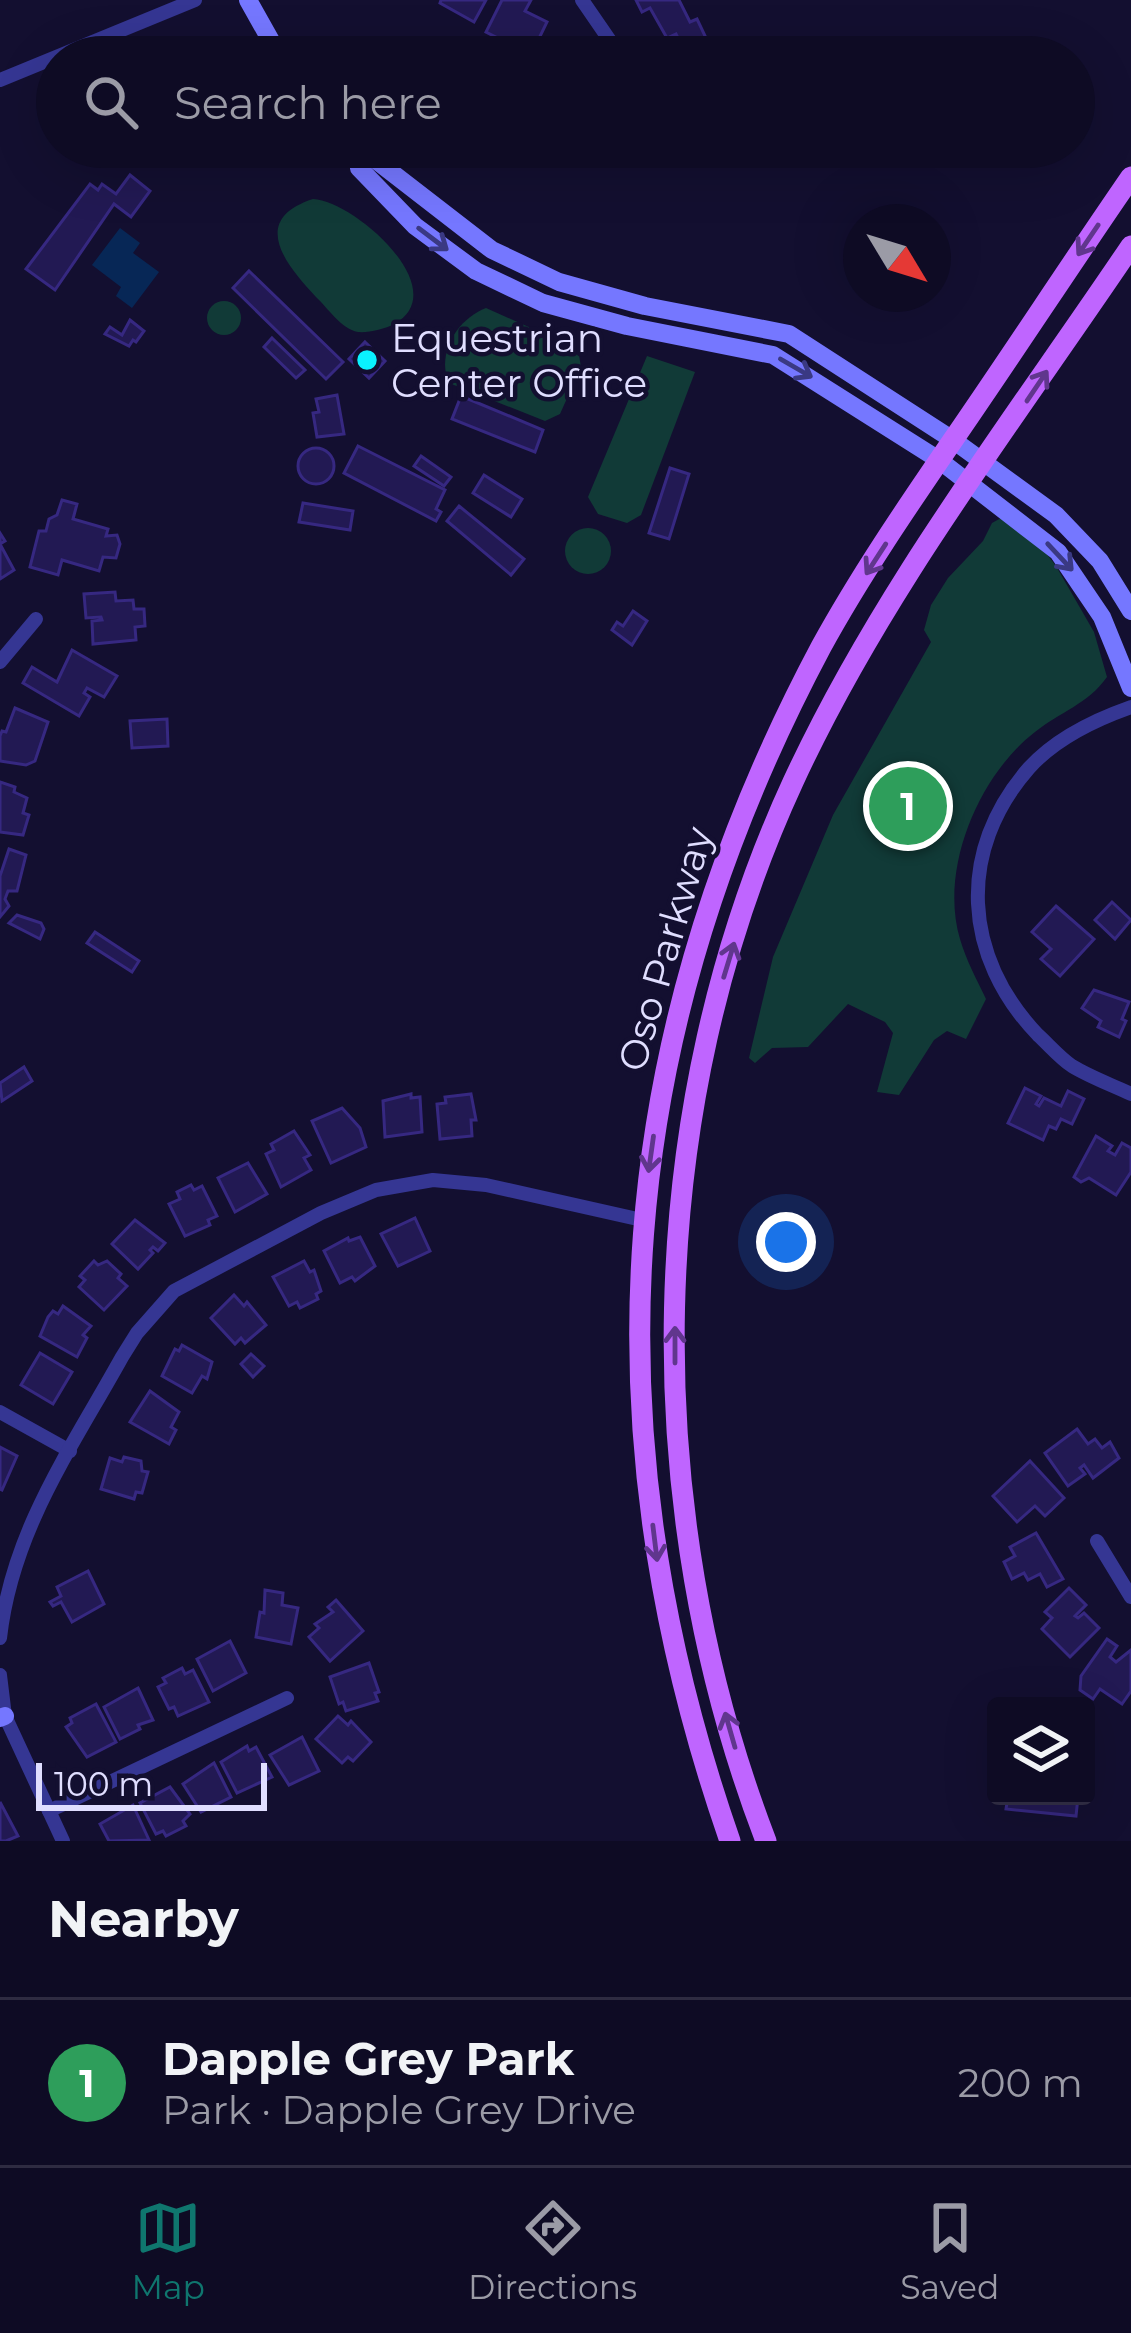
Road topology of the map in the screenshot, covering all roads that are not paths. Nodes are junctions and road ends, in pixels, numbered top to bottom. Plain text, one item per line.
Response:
1 (195, 0) edge
2 (248, 0) edge
3 (582, 0) edge
4 (107, 36) edge
5 (268, 36) edge
6 (607, 36) edge
7 (36, 65) edge
8 (0, 80) edge
9 (359, 168) edge
10 (386, 168) edge
11 (1131, 177) edge
12 (1131, 246) edge
13 (953, 440) junction
14 (939, 460) junction
15 (985, 463) junction
16 (970, 482) junction
17 (1131, 611) edge
18 (36, 619) dead end
19 (0, 662) edge
20 (1131, 688) edge
21 (1131, 706) edge
22 (1131, 1094) edge
23 (643, 1220) junction
24 (0, 1412) edge
25 (70, 1450) junction
26 (1097, 1540) dead end
27 (1131, 1597) edge
28 (0, 1638) edge
29 (0, 1675) edge
30 (287, 1698) dead end
31 (2, 1717) edge
32 (49, 1811) junction
33 (63, 1841) edge
34 (730, 1841) edge
35 (766, 1841) edge

1 - 4 street
2 - 5 street
3 - 6 street
7 - 8 street
9 -> 14 street
10 - 13 street
11 -> 13 main road, Oso Parkway
15 -> 12 main road, Oso Parkway
13 - 14 main road, Oso Parkway
13 - 15 street
14 - 16 street
14 -> 23 main road, Oso Parkway
15 - 16 main road, Oso Parkway
15 - 17 street
16 -> 20 street
35 -> 16 main road, Oso Parkway
18 - 19 street
21 - 22 street
23 - 25 street
23 -> 34 main road, Oso Parkway
24 - 25 street
25 - 28 street
26 - 27 street
29 - 31 street
30 - 32 street
31 - 32 street
32 - 33 street

